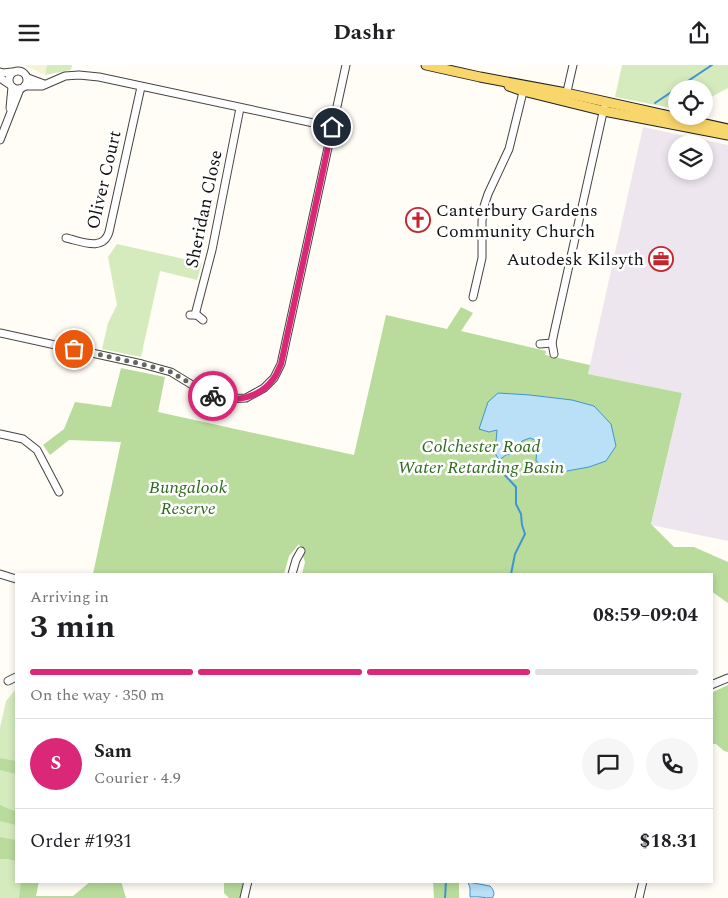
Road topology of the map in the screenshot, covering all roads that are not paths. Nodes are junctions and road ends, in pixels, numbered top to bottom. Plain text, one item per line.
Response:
1 (346, 65) edge
2 (426, 65) edge
3 (573, 65) edge
4 (0, 72) edge
5 (12, 72) junction
6 (0, 78) edge
7 (28, 78) junction
8 (44, 84) junction
9 (16, 86) junction
10 (141, 87) junction
11 (524, 88) junction
12 (566, 97) junction
13 (605, 107) junction
14 (240, 108) junction
15 (332, 127) junction
16 (728, 129) edge
17 (728, 135) edge
18 (0, 140) edge
19 (66, 238) dead end
20 (474, 297) dead end
21 (203, 320) dead end
22 (0, 333) edge
23 (552, 343) junction
24 (540, 344) dead end
25 (554, 354) dead end
26 (0, 434) edge
27 (59, 493) dead end
28 (300, 551) dead end
29 (292, 573) edge
30 (0, 574) edge
31 (15, 579) edge
32 (15, 678) edge
33 (728, 678) edge
34 (8, 681) dead end
35 (713, 684) edge
36 (248, 883) edge
37 (643, 883) edge
38 (244, 898) edge
39 (639, 898) edge

1 - 15 street
2 - 11 main road
3 - 12 street
4 - 5 street
5 - 7 street
5 - 9 street
6 - 9 street
7 - 8 street
7 - 9 street
8 - 9 street
8 - 10 street
9 - 18 street
10 - 14 street
10 - 19 street, Oliver Court
11 - 12 main road
11 - 20 street
12 - 13 main road
13 - 16 main road
13 - 17 main road
13 - 23 street
14 - 15 street
14 - 21 street, Sheridan Close
15 - 22 street
23 - 24 street
23 - 25 street
26 - 27 street
28 - 29 street
30 - 31 street
32 - 34 street
33 - 35 street
36 - 38 street
37 - 39 street

